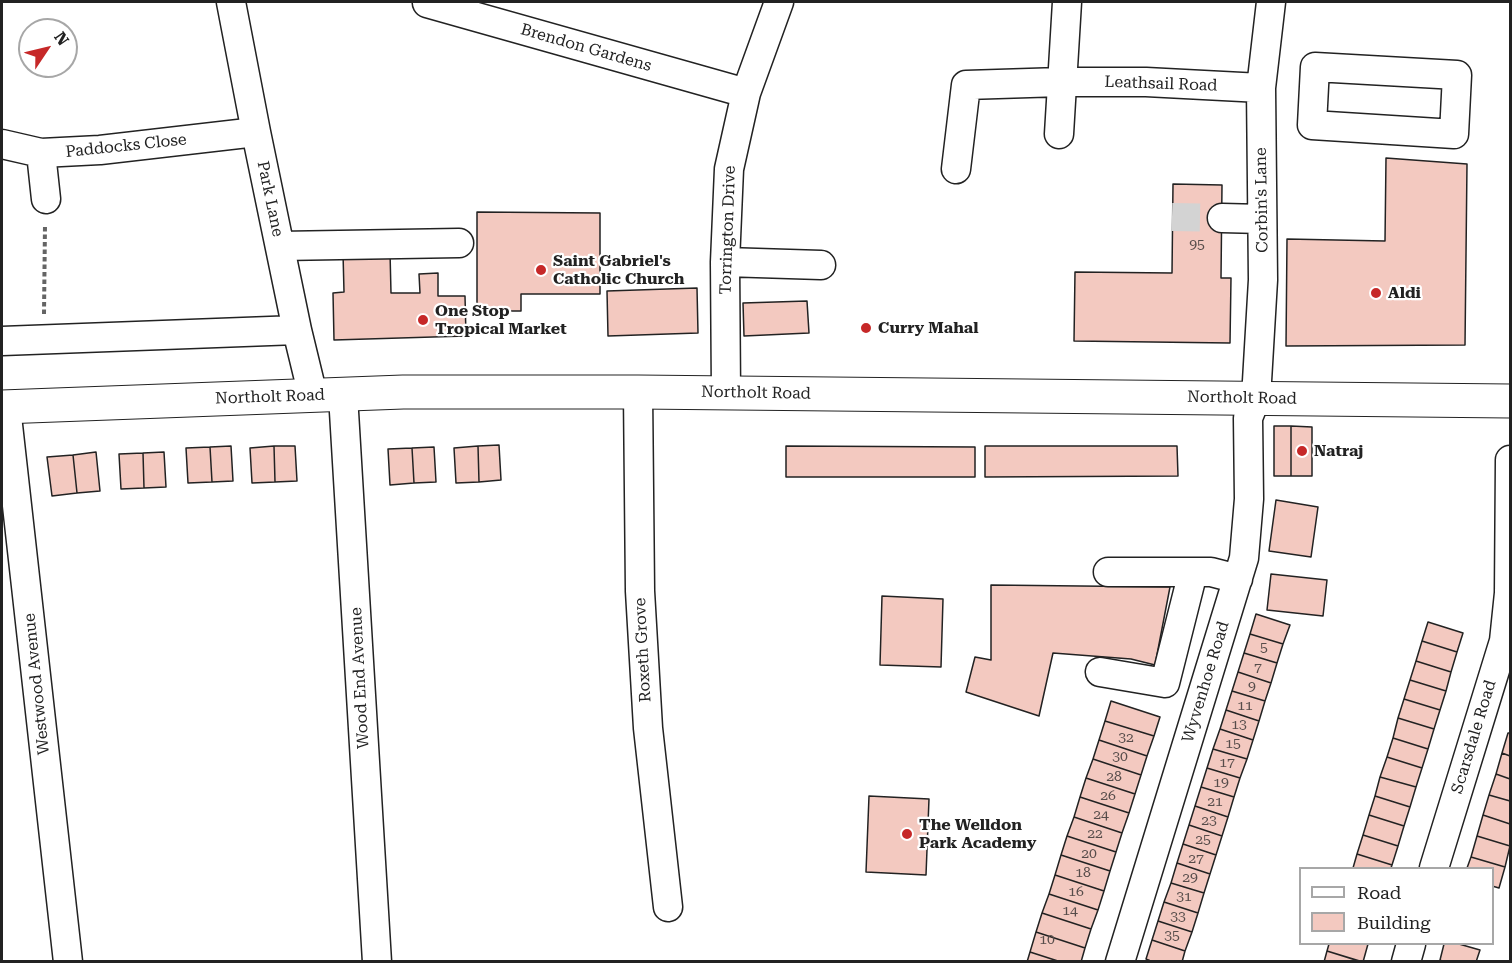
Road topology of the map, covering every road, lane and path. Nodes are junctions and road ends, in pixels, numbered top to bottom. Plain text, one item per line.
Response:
1 (231, 2) edge
2 (779, 2) edge
3 (1066, 2) edge
4 (1271, 2) edge
5 (427, 3) edge
6 (1061, 82) junction
7 (1314, 86) joint
8 (1261, 88) junction
9 (746, 93) junction
10 (256, 132) junction
11 (1059, 134) dead end
12 (2, 144) edge
13 (41, 153) junction
14 (956, 169) dead end
15 (46, 199) joint
16 (1222, 218) tunnel mouth
17 (1262, 219) junction
18 (459, 243) dead end
19 (280, 246) junction
20 (724, 262) junction
21 (821, 265) dead end
22 (297, 330) junction
23 (44, 339) junction
24 (2, 341) edge
25 (638, 392) junction
26 (726, 393) junction
27 (328, 396) junction
28 (1256, 398) junction
29 (1510, 402) edge
30 (4, 407) edge
31 (1510, 460) edge
32 (1510, 545) edge
33 (1108, 572) dead end
34 (1193, 572) junction
35 (1238, 579) junction
36 (1100, 672) dead end
37 (1434, 867) edge
38 (668, 907) dead end
39 (1411, 945) edge
40 (68, 962) edge
41 (377, 962) edge
42 (1120, 962) edge
43 (1406, 962) edge

1 - 10 street, Park Lane
2 - 9 street, Torrington Drive
3 - 6 street
4 - 8 street, Corbin's Lane
5 - 9 street, Brendon Gardens
6 - 8 street, Leathsail Road
6 - 11 street
6 - 14 street, Leathsail Road
7 - 7 street
8 - 17 street, Corbin's Lane
9 - 20 street, Torrington Drive
10 - 13 street, Paddocks Close
10 - 19 street, Park Lane
12 - 13 street
13 - 15 street, Paddocks Close
15 - 23 path
16 - 17 street
17 - 28 street, Corbin's Lane
18 - 19 street
19 - 22 street, Park Lane
20 - 21 street
20 - 26 street, Torrington Drive
22 - 23 street
22 - 27 street, Park Lane
23 - 24 street
25 - 26 main road, Northolt Road
25 - 27 main road, Northolt Road
25 - 38 street, Roxeth Grove
26 - 28 main road, Northolt Road
27 - 30 main road, Northolt Road
27 - 41 street, Wood End Avenue
28 - 29 main road, Northolt Road
28 - 35 street, Wyvenhoe Road
30 - 40 street, Westwood Avenue
31 - 32 street, Scarsdale Road
32 - 37 street, Scarsdale Road
33 - 34 street
34 - 35 street
34 - 36 street
35 - 42 street, Wyvenhoe Road
39 - 43 street

